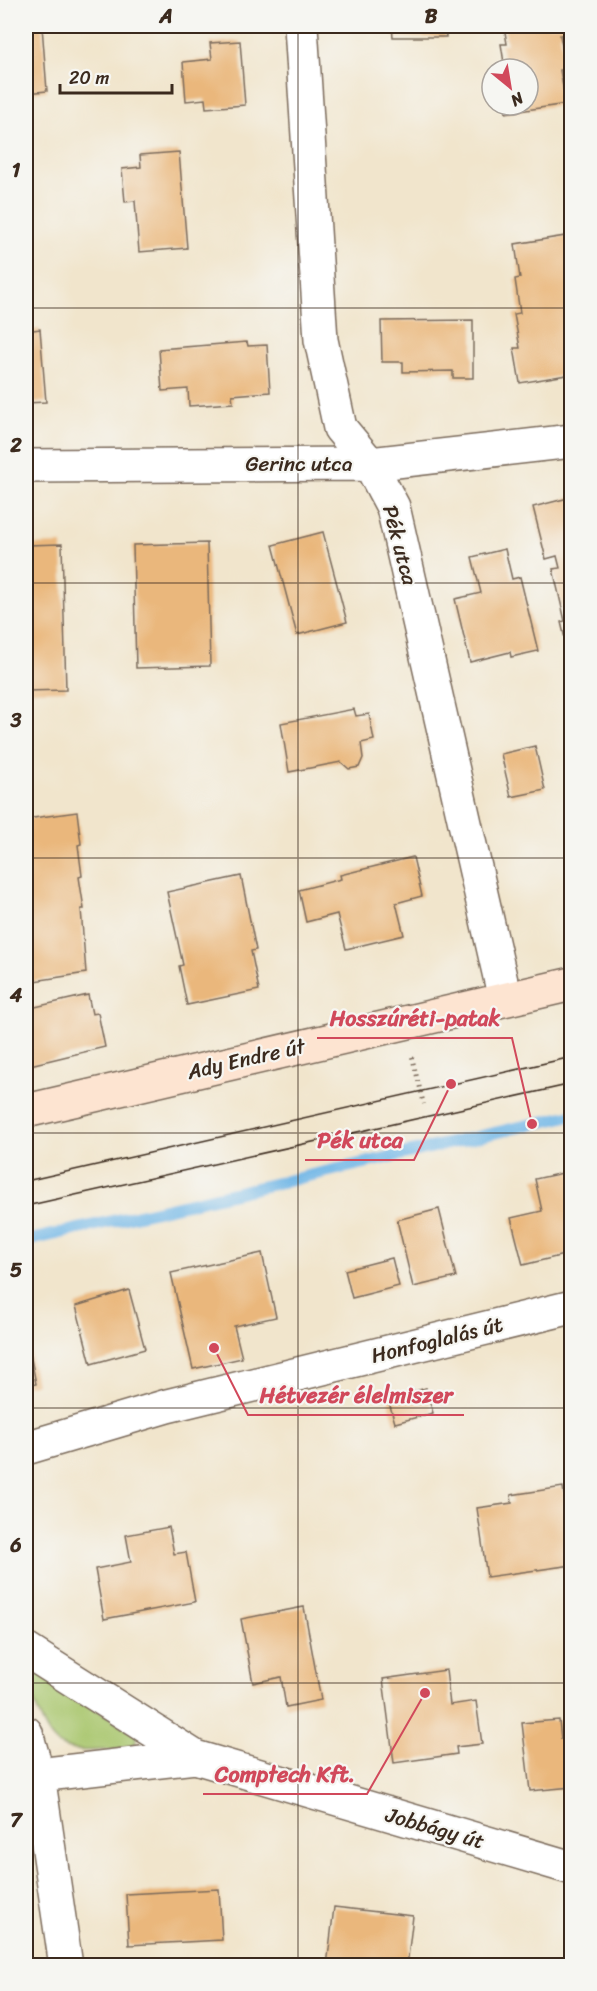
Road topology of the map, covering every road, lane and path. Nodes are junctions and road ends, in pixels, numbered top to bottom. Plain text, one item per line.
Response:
1 (301, 26) edge
2 (572, 441) edge
3 (370, 464) junction
4 (26, 466) edge
5 (572, 984) edge
6 (505, 999) junction
7 (26, 1111) edge
8 (572, 1307) edge
9 (26, 1448) edge
10 (26, 1650) edge
11 (26, 1733) edge
12 (195, 1757) junction
13 (38, 1775) junction
14 (572, 1868) edge
15 (66, 1965) edge

1 - 3 street, Pék utca
2 - 3 street, Gerinc utca
3 - 4 street, Gerinc utca
3 - 6 street, Pék utca
5 - 6 street, Ady Endre út
6 - 7 street, Ady Endre út
8 - 9 street, Honfoglalás út
10 - 12 street, Jobbágy út
11 - 13 street
12 - 13 street, Jobbágy út
12 - 14 street, Jobbágy út
13 - 15 street

